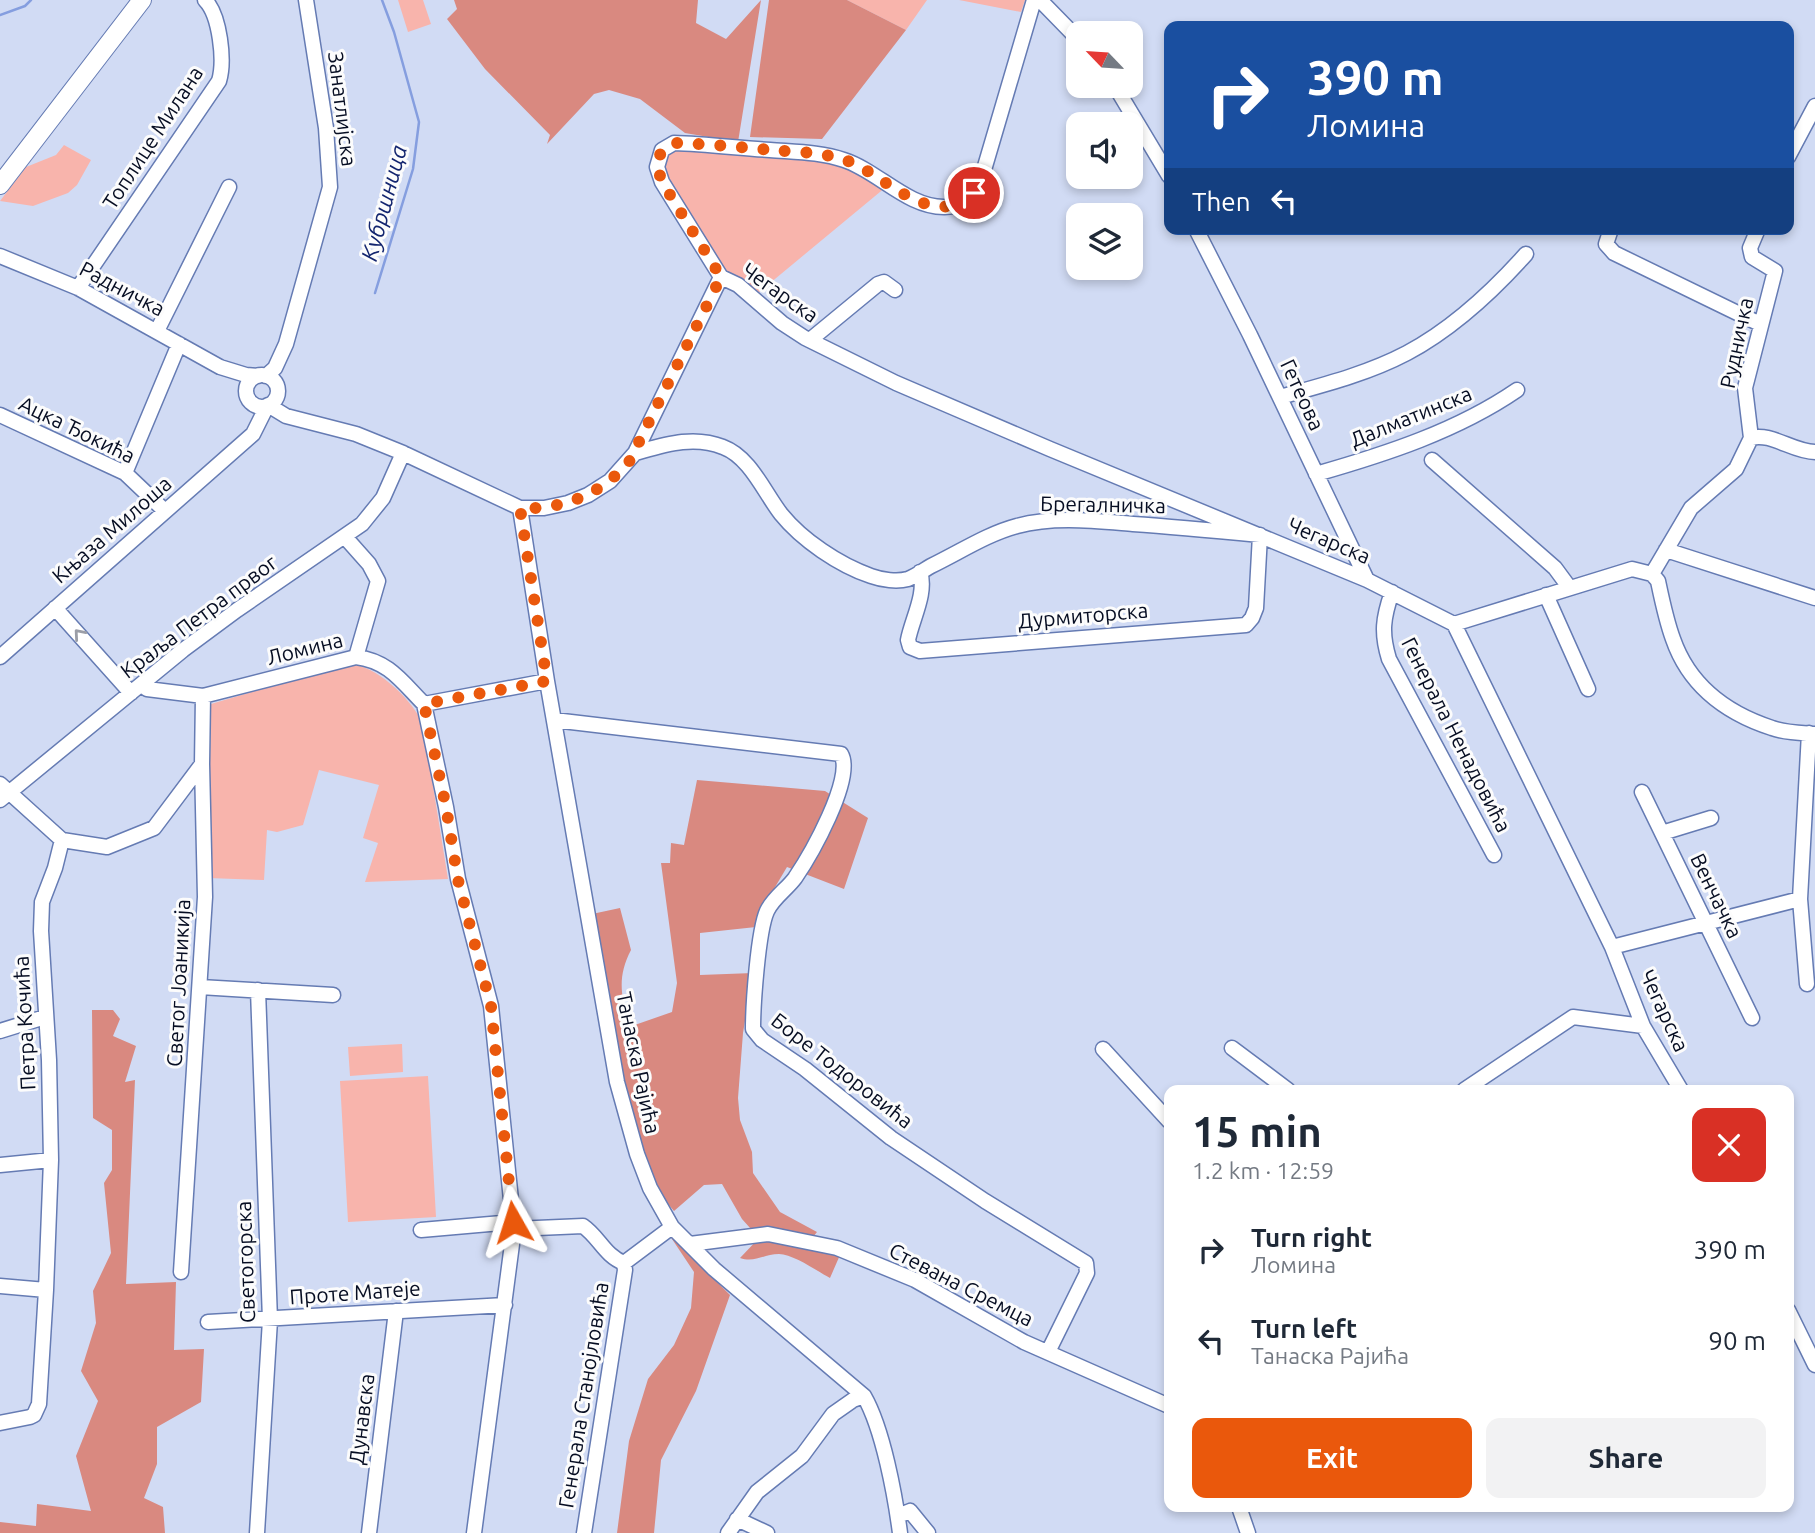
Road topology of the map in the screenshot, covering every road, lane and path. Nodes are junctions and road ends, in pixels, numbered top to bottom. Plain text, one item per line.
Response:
1 (142, 0) edge
2 (205, 0) edge
3 (306, 0) edge
4 (1035, 3) edge
5 (1066, 29) edge
6 (1122, 98) edge
7 (1815, 106) edge
8 (1794, 143) edge
9 (1164, 168) edge
10 (0, 185) edge
11 (229, 187) dead end
12 (1199, 235) edge
13 (1609, 235) edge
14 (1755, 235) edge
15 (1526, 254) dead end
16 (0, 256) edge
17 (721, 277) junction
18 (78, 288) junction
19 (895, 290) dead end
20 (1760, 324) junction
21 (157, 331) junction
22 (810, 340) junction
23 (178, 344) junction
24 (286, 344) junction
25 (220, 367) junction
26 (262, 376) junction
27 (1517, 390) dead end
28 (1280, 397) junction
29 (273, 399) junction
30 (250, 400) junction
31 (0, 415) edge
32 (295, 418) junction
33 (253, 434) junction
34 (1751, 438) junction
35 (1815, 452) edge
36 (403, 453) junction
37 (635, 453) junction
38 (1432, 460) dead end
39 (125, 473) junction
40 (1316, 474) junction
41 (520, 508) junction
42 (165, 511) junction
43 (1260, 535) junction
44 (345, 537) junction
45 (1666, 550) junction
46 (920, 572) junction
47 (1652, 574) junction
48 (1367, 580) junction
49 (1569, 587) junction
50 (1392, 592) junction
51 (1546, 595) junction
52 (1815, 598) edge
53 (55, 608) junction
54 (1454, 624) junction
55 (0, 657) edge
56 (356, 657) junction
57 (547, 681) junction
58 (136, 689) junction
59 (1588, 689) dead end
60 (203, 696) junction
61 (424, 704) junction
62 (554, 720) junction
63 (1812, 734) edge
64 (202, 764) junction
65 (3, 792) edge
66 (1642, 792) dead end
67 (1711, 818) dead end
68 (1662, 833) junction
69 (62, 840) junction
70 (1494, 855) dead end
71 (1800, 899) junction
72 (1705, 924) junction
73 (1612, 947) junction
74 (1807, 984) dead end
75 (200, 987) junction
76 (258, 990) junction
77 (333, 995) dead end
78 (45, 1017) junction
79 (1752, 1018) dead end
80 (1643, 1026) junction
81 (0, 1031) edge
82 (1232, 1048) dead end
83 (1103, 1049) dead end
84 (1281, 1085) edge
85 (1471, 1085) edge
86 (1678, 1085) edge
87 (1164, 1116) edge
88 (51, 1160) junction
89 (0, 1165) edge
90 (514, 1226) junction
91 (672, 1227) junction
92 (421, 1230) dead end
93 (690, 1244) junction
94 (624, 1263) junction
95 (181, 1272) dead end
96 (0, 1286) edge
97 (46, 1290) junction
98 (505, 1305) junction
99 (396, 1311) junction
100 (270, 1320) junction
101 (208, 1322) dead end
102 (1794, 1322) edge
103 (1048, 1352) junction
104 (1815, 1365) edge
105 (864, 1396) junction
106 (1164, 1404) edge
107 (0, 1423) edge
108 (1241, 1512) edge
109 (898, 1516) junction
110 (737, 1519) junction
111 (257, 1533) edge
112 (369, 1533) edge
113 (474, 1533) edge
114 (584, 1533) edge
115 (728, 1533) edge
116 (767, 1533) edge
117 (900, 1533) edge
118 (928, 1533) edge
119 (1248, 1533) edge

1 - 10 main road
2 - 18 street, Топлице Милана
3 - 24 street, Занатлијска
4 - 5 street
4 - 17 street
6 - 9 street
7 - 8 street
11 - 21 street
12 - 28 street, Гетеова
13 - 20 street
14 - 20 street, Рудничка
15 - 28 street
16 - 18 street, Радничка
17 - 22 street, Чегарска
17 - 37 street
18 - 21 street, Радничка
19 - 22 street
20 - 34 street, Рудничка
21 - 23 street, Радничка
22 - 43 street, Чегарска
23 - 25 street, Радничка
23 - 39 street
24 - 26 street, Занатлијска
24 - 29 street, Занатлијска
25 - 26 street, Радничка
25 - 30 street, Радничка
26 - 29 street
26 - 30 street
27 - 40 street, Далматинска
28 - 40 street, Гетеова
29 - 30 street
29 - 32 street
29 - 33 street, Књаза Милоша
30 - 33 street
31 - 39 street, Ацка Ђокића
32 - 33 street
32 - 36 street
33 - 42 street, Књаза Милоша
34 - 35 street
34 - 45 street
36 - 41 street
36 - 44 street, Краља Петра првог
37 - 41 street
37 - 46 street, Брегалничка
38 - 49 street
39 - 42 street, Ацка Ђокића
40 - 48 street, Гетеова
41 - 57 street, Танаска Рајића
42 - 53 street, Књаза Милоша
43 - 46 street, Брегалничка
43 - 46 street, Дурмиторска
43 - 48 street, Чегарска
44 - 56 street
44 - 58 street, Краља Петра првог
45 - 47 street
45 - 52 street
47 - 49 street
47 - 63 street
48 - 50 street, Чегарска
49 - 51 street
50 - 54 street, Чегарска
50 - 70 street, Генерала Ненадовића
51 - 54 street
51 - 59 street
53 - 55 street, Књаза Милоша
58 -> 53 street
54 - 73 street, Чегарска
56 - 60 street, Ломина
56 - 61 street, Ломина
57 - 61 street
57 - 62 street, Танаска Рајића
58 - 60 street, Ломина
58 - 65 street, Краља Петра првог
60 - 64 street, Светог Јоаникија
61 - 90 street
62 - 91 street, Танаска Рајића
62 - 103 street, Боре Тодоровића
63 - 71 street
64 - 69 street
64 - 75 street, Светог Јоаникија
65 - 69 street
66 - 68 street, Венчачка
67 - 68 street
68 - 72 street, Венчачка
69 - 78 street, Петра Кочића
71 - 72 street
71 - 74 street
72 - 73 street
72 - 79 street, Венчачка
73 - 80 street, Чегарска
75 - 76 street
75 - 95 street, Светог Јоаникија
76 - 77 street
76 - 100 street, Светогорска
78 - 81 street
78 - 88 street, Петра Кочића
80 - 85 street
80 - 86 street, Чегарска
82 - 84 street
83 - 87 street
88 - 89 street
88 - 97 street, Петра Кочића
90 - 92 street
90 - 94 street
90 - 98 street
91 - 93 street, Танаска Рајића
91 - 94 street
93 - 103 street, Стевана Сремца
93 - 105 street, Танаска Рајића
94 - 114 street, Генерала Станојловића
96 - 97 street
97 - 107 street, Петра Кочића
98 - 99 street, Проте Матеје
98 - 113 street
99 - 100 street, Проте Матеје
99 - 112 street, Дунавска
100 - 101 street, Проте Матеје
100 - 111 street, Светогорска
102 - 104 street
103 - 106 street, Стевана Сремца
105 - 109 street, Танаска Рајића
105 - 110 street
108 - 119 street
109 - 117 street, Танаска Рајића
109 - 118 street
110 - 115 street
110 - 116 street

